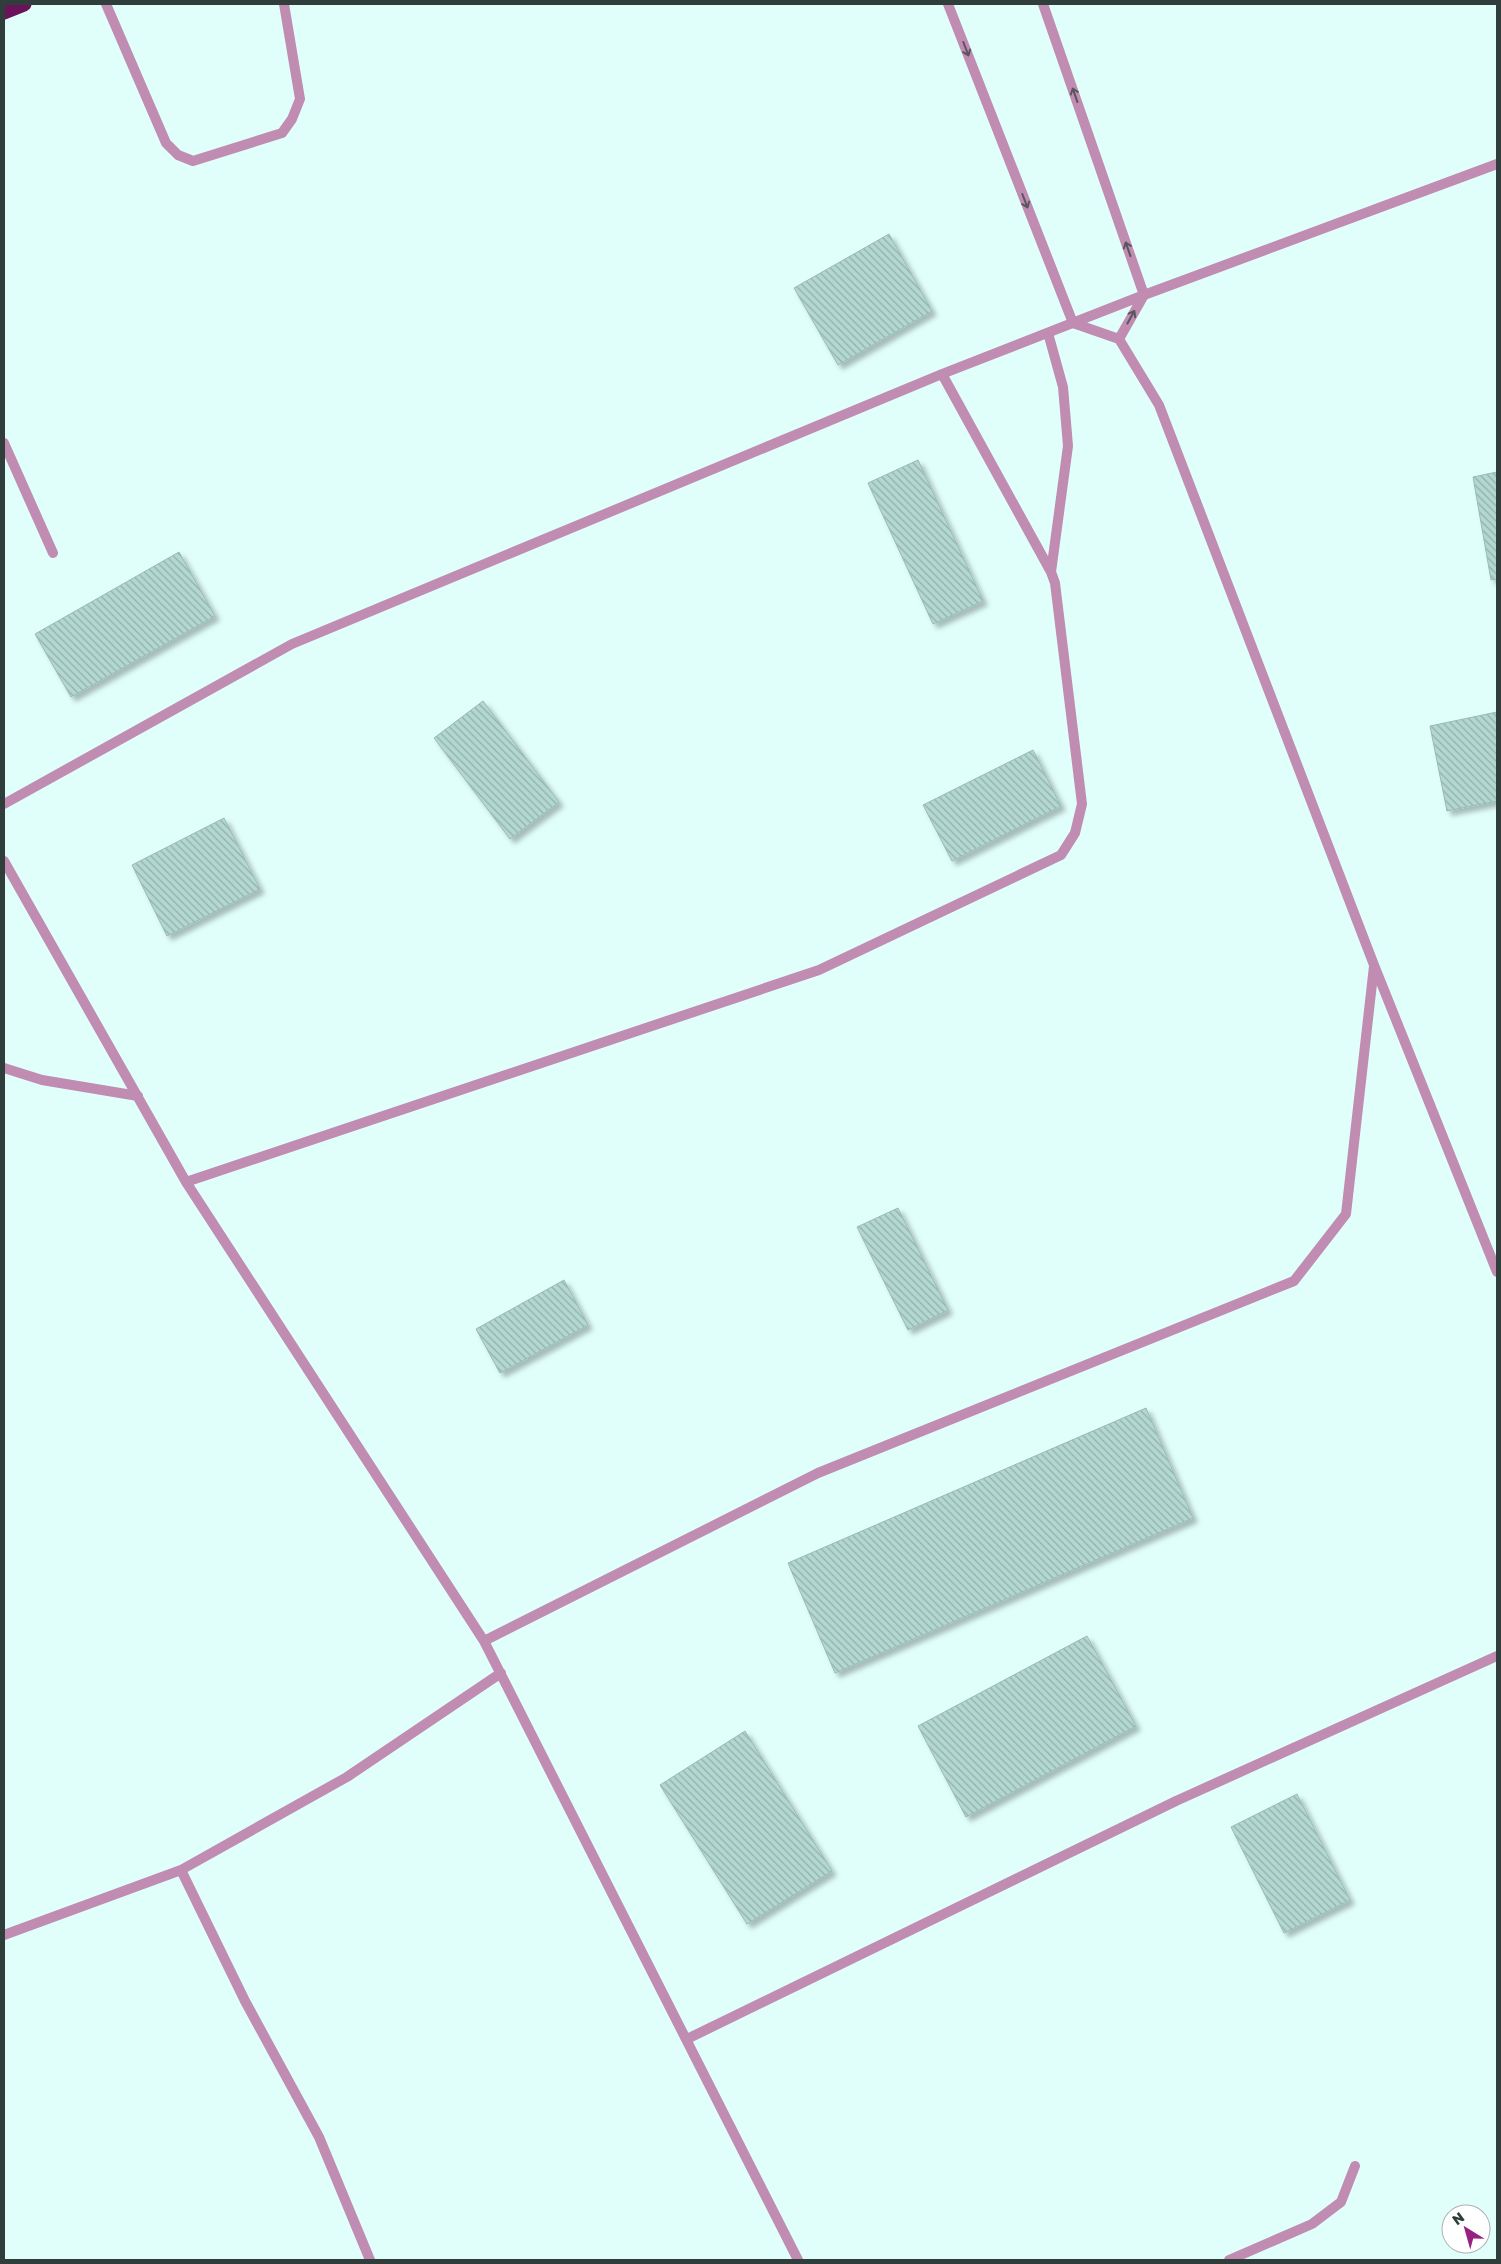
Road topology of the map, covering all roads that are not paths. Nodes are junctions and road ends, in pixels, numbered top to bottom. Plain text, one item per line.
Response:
1 (24, 4) edge
2 (106, 4) edge
3 (284, 4) edge
4 (948, 4) edge
5 (1043, 4) edge
6 (4, 12) edge
7 (1497, 164) edge
8 (1144, 295) junction
9 (1073, 323) junction
10 (1048, 333) junction
11 (1118, 339) junction
12 (942, 374) junction
13 (4, 443) edge
14 (52, 553) dead end
15 (1051, 572) junction
16 (4, 804) edge
17 (4, 861) edge
18 (1374, 965) junction
19 (4, 1068) edge
20 (138, 1096) junction
21 (186, 1182) junction
22 (1497, 1272) edge
23 (484, 1641) junction
24 (1497, 1656) edge
25 (501, 1673) junction
26 (181, 1870) junction
27 (4, 1935) edge
28 (687, 2040) junction
29 (1355, 2166) dead end
30 (370, 2260) edge
31 (798, 2260) edge
32 (1229, 2260) edge

1 - 6 highway
2 - 3 street
4 -> 9 street
8 -> 5 street
7 - 8 street
8 - 9 street
11 -> 8 street
9 - 10 street
9 - 11 street
10 - 12 street
10 - 15 street
11 - 18 street
12 - 15 street
12 - 16 street
13 - 14 street
15 - 21 street
17 - 20 street
18 - 22 street
18 - 23 street
19 - 20 street
20 - 21 street
21 - 23 street
23 - 25 street
24 - 28 street
25 - 26 street
25 - 28 street
26 - 27 street
26 - 30 street
28 - 31 street
29 - 32 street

